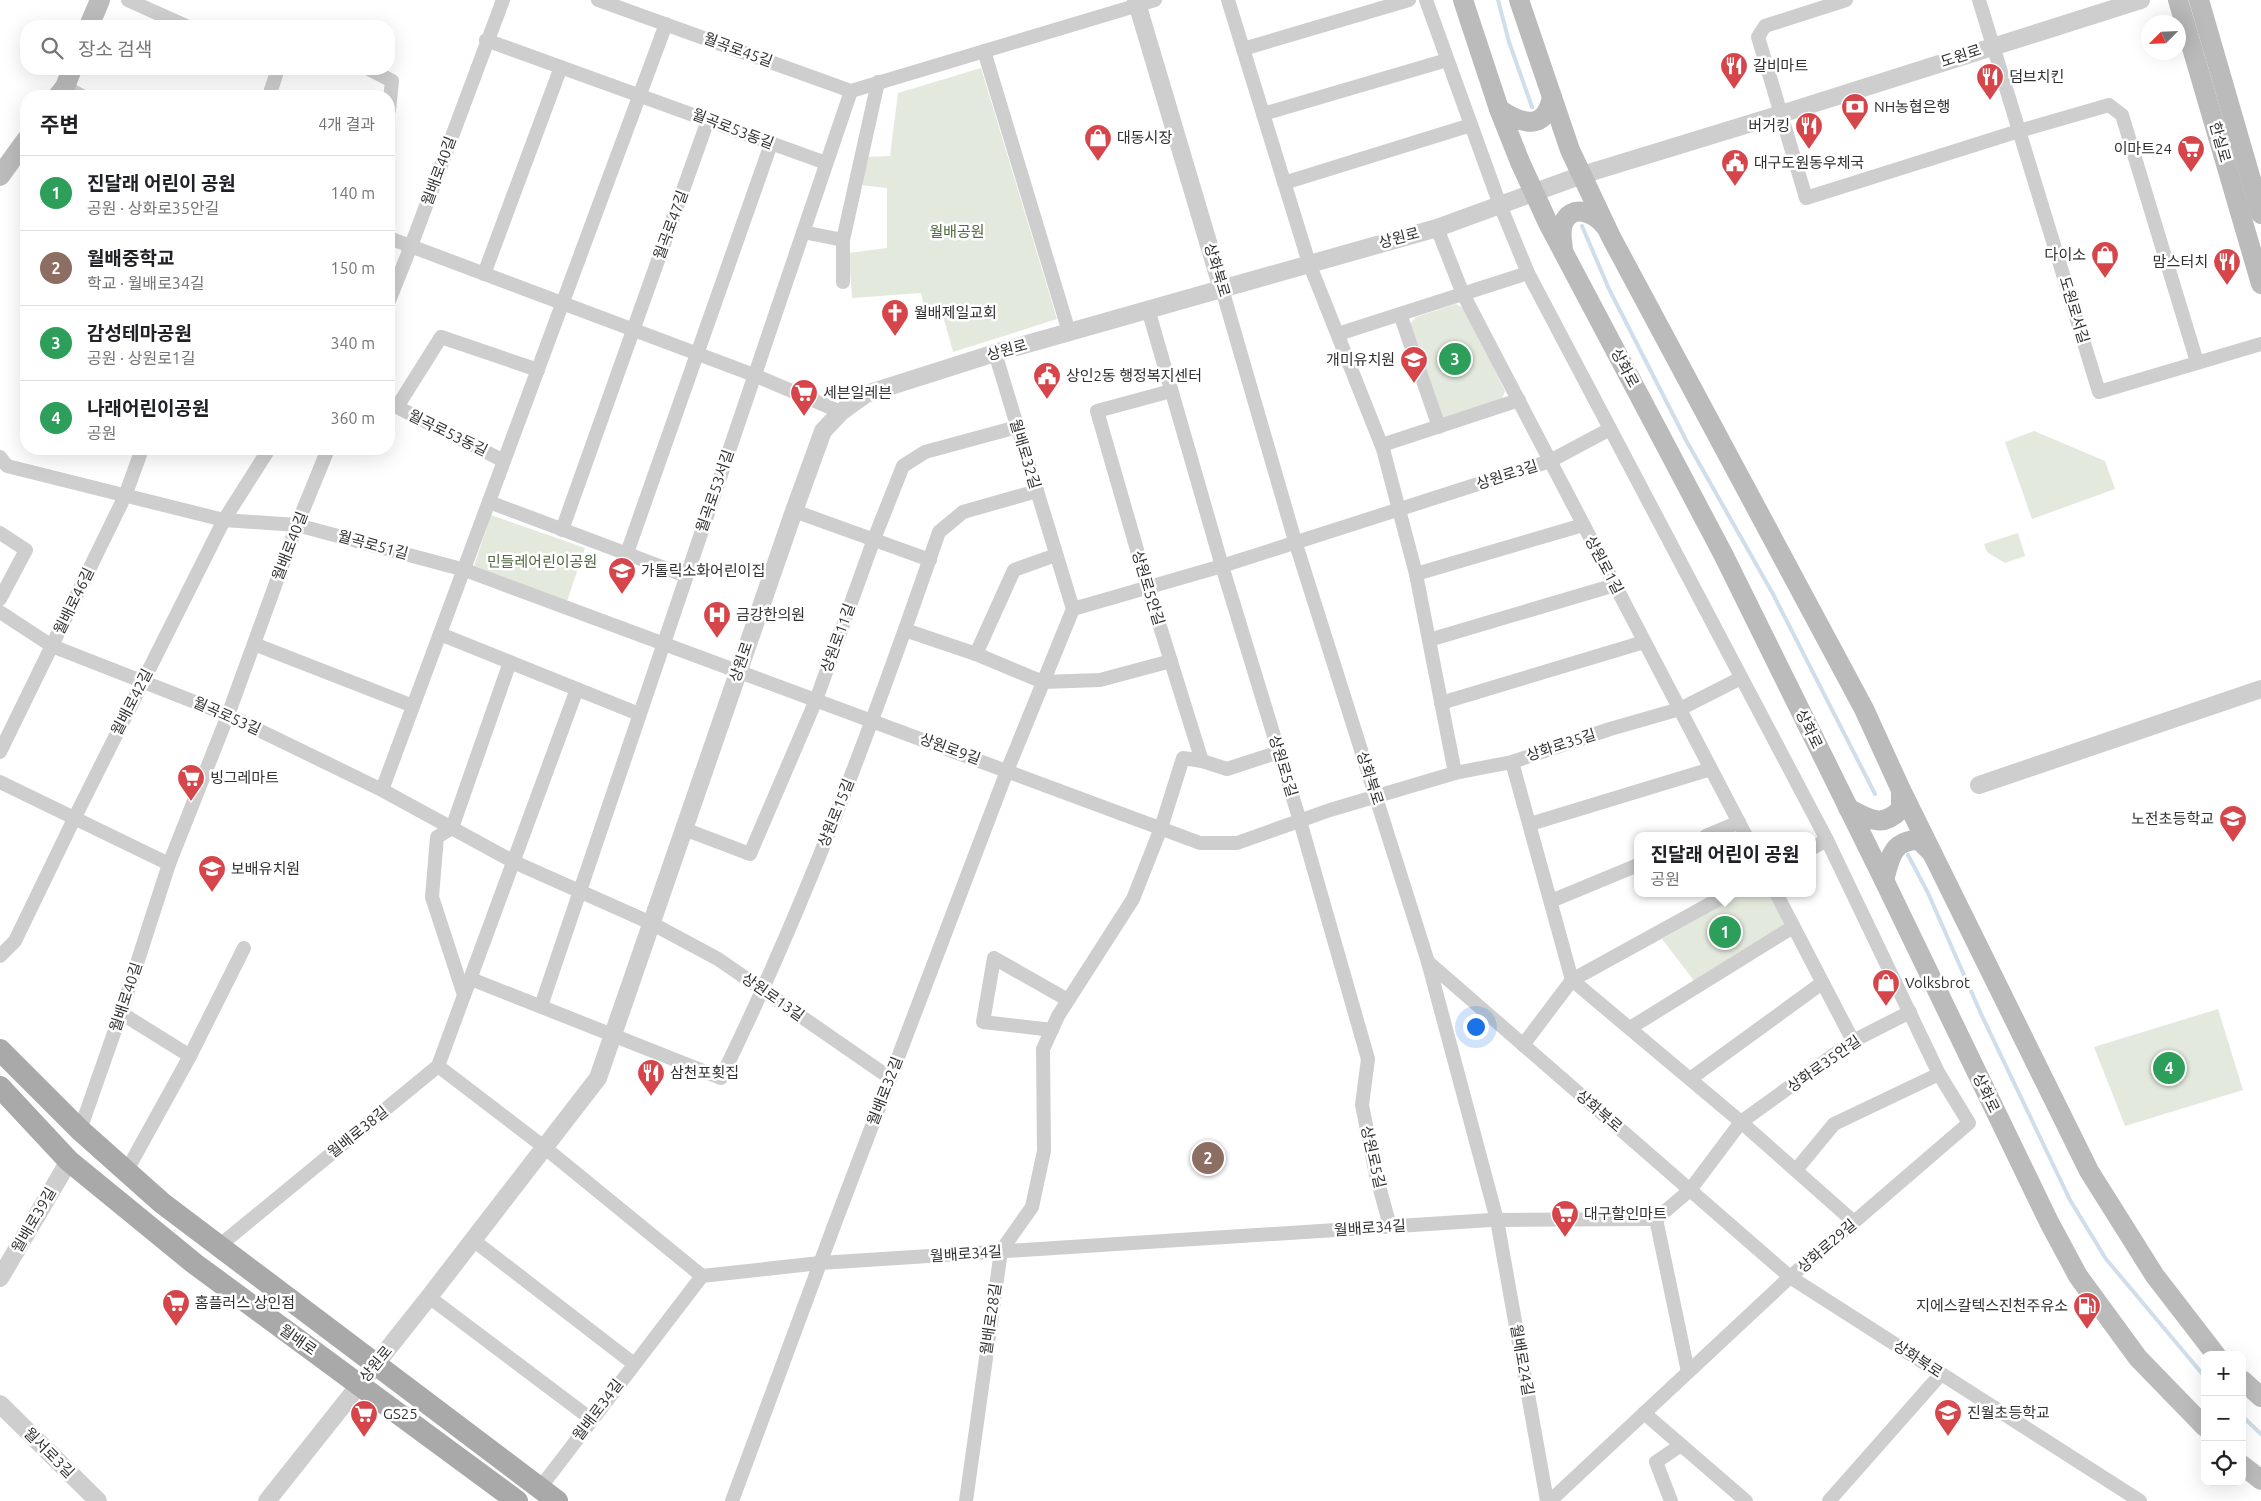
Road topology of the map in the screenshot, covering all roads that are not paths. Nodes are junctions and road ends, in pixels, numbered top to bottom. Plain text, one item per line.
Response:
1 (100, 0) edge
2 (128, 0) edge
3 (503, 0) edge
4 (598, 0) edge
5 (1154, 0) edge
6 (1228, 0) edge
7 (1409, 0) edge
8 (1426, 0) edge
9 (1463, 0) edge
10 (1519, 0) edge
11 (1846, 0) edge
12 (1979, 0) edge
13 (2141, 0) edge
14 (2178, 0) edge
15 (2199, 0) edge
16 (1137, 3) edge
17 (92, 20) edge
18 (173, 20) edge
19 (666, 24) junction
20 (486, 40) junction
21 (1993, 46) junction
22 (1243, 49) junction
23 (984, 51) junction
24 (1446, 60) junction
25 (561, 67) junction
26 (276, 75) edge
27 (380, 75) edge
28 (878, 82) junction
29 (271, 90) edge
30 (391, 90) edge
31 (851, 90) junction
32 (640, 95) junction
33 (1552, 97) junction
34 (1500, 109) junction
35 (1263, 114) junction
36 (1781, 114) junction
37 (708, 120) junction
38 (1471, 125) junction
39 (2019, 131) junction
40 (771, 144) junction
41 (20, 148) edge
42 (826, 163) junction
43 (1582, 175) junction
44 (0, 176) edge
45 (1284, 183) junction
46 (1534, 193) junction
47 (1500, 205) junction
48 (2261, 214) edge
49 (1606, 227) junction
50 (1437, 228) junction
51 (803, 232) junction
52 (395, 240) edge
53 (843, 240) junction
54 (411, 246) junction
55 (1564, 252) junction
56 (1309, 263) junction
57 (1528, 273) junction
58 (484, 274) junction
59 (842, 282) dead end
60 (2261, 284) edge
61 (395, 286) edge
62 (1222, 289) junction
63 (1463, 294) junction
64 (563, 303) junction
65 (1148, 309) junction
66 (1400, 314) junction
67 (633, 330) junction
68 (1069, 332) junction
69 (1338, 334) junction
70 (2261, 344) edge
71 (995, 353) junction
72 (697, 354) junction
73 (2197, 362) junction
74 (538, 370) junction
75 (754, 375) junction
76 (1171, 391) junction
77 (1519, 400) junction
78 (841, 412) junction
79 (1017, 427) junction
80 (1439, 427) junction
81 (1610, 429) junction
82 (1382, 445) junction
83 (140, 455) edge
84 (265, 455) edge
85 (326, 455) edge
86 (0, 457) edge
87 (504, 461) junction
88 (1550, 461) junction
89 (1037, 492) junction
90 (125, 496) junction
91 (489, 502) junction
92 (794, 510) junction
93 (1399, 510) junction
94 (224, 520) junction
95 (297, 525) junction
96 (1584, 525) junction
97 (562, 530) junction
98 (0, 533) edge
99 (874, 538) junction
100 (1295, 541) junction
101 (627, 553) junction
102 (1056, 555) junction
103 (930, 560) junction
104 (1222, 566) junction
105 (464, 570) junction
106 (1416, 574) junction
107 (686, 576) junction
108 (1615, 584) junction
109 (1148, 588) junction
110 (0, 599) edge
111 (1073, 609) junction
112 (0, 612) edge
113 (905, 630) junction
114 (440, 634) junction
115 (1429, 640) junction
116 (1644, 642) junction
117 (663, 643) junction
118 (254, 644) junction
119 (52, 646) junction
120 (976, 654) junction
121 (1171, 661) junction
122 (510, 662) junction
123 (738, 671) junction
124 (1741, 678) junction
125 (142, 681) junction
126 (1044, 682) junction
127 (578, 689) junction
128 (2261, 689) edge
129 (816, 700) junction
130 (1442, 703) junction
131 (412, 706) junction
132 (1680, 710) junction
133 (639, 714) junction
134 (228, 715) junction
135 (873, 721) junction
136 (0, 752) edge
137 (1279, 752) junction
138 (1202, 761) junction
139 (1512, 762) junction
140 (1711, 769) junction
141 (1008, 771) junction
142 (1455, 773) junction
143 (0, 782) edge
144 (1979, 785) dead end
145 (382, 790) junction
146 (1901, 790) junction
147 (1376, 798) junction
148 (1848, 808) junction
149 (74, 819) junction
150 (1300, 821) junction
151 (1739, 822) junction
152 (1530, 824) junction
153 (452, 828) junction
154 (1161, 828) junction
155 (684, 829) junction
156 (1715, 832) edge
157 (1744, 832) edge
158 (1826, 840) junction
159 (1816, 846) edge
160 (1931, 852) junction
161 (514, 862) junction
162 (169, 864) junction
163 (1634, 867) edge
164 (1884, 880) junction
165 (580, 891) junction
166 (1723, 897) edge
167 (1778, 897) edge
168 (1551, 901) junction
169 (651, 923) junction
170 (1793, 927) junction
171 (244, 948) dead end
172 (0, 956) edge
173 (1428, 962) junction
174 (471, 979) junction
175 (1572, 980) junction
176 (1822, 983) junction
177 (764, 991) junction
178 (464, 996) junction
179 (1068, 1000) junction
180 (541, 1006) junction
181 (1910, 1012) junction
182 (121, 1013) junction
183 (1630, 1028) junction
184 (1052, 1030) junction
185 (612, 1036) junction
186 (1853, 1041) junction
187 (1523, 1045) junction
188 (0, 1050) edge
189 (190, 1056) junction
190 (438, 1066) junction
191 (1939, 1074) junction
192 (890, 1078) junction
193 (1690, 1079) junction
194 (0, 1087) edge
195 (1742, 1122) junction
196 (80, 1130) junction
197 (544, 1147) junction
198 (69, 1161) junction
199 (1796, 1170) junction
200 (126, 1172) junction
201 (1690, 1190) junction
202 (1656, 1219) junction
203 (1497, 1220) junction
204 (1854, 1222) junction
205 (1390, 1226) junction
206 (472, 1240) junction
207 (219, 1246) junction
208 (1001, 1252) junction
209 (820, 1263) junction
210 (702, 1276) junction
211 (1790, 1277) junction
212 (0, 1278) edge
213 (429, 1297) junction
214 (2213, 1351) edge
215 (634, 1364) junction
216 (376, 1365) junction
217 (1688, 1372) junction
218 (1941, 1374) junction
219 (360, 1384) junction
220 (2246, 1384) edge
221 (2261, 1397) edge
222 (0, 1404) edge
223 (1644, 1413) junction
224 (591, 1419) junction
225 (2201, 1423) edge
226 (1681, 1445) junction
227 (2246, 1468) edge
228 (2261, 1480) edge
229 (548, 1494) edge
230 (98, 1501) edge
231 (267, 1501) edge
232 (517, 1501) edge
233 (732, 1501) edge
234 (966, 1501) edge
235 (1549, 1501) edge
236 (1671, 1501) edge
237 (1746, 1501) edge
238 (1829, 1501) edge
239 (2140, 1501) edge

1 - 17 main road
2 - 18 street
3 - 20 street, 월배로40길
4 - 19 street, 월곡로45길
5 - 16 street
6 - 22 street
7 - 22 street
8 - 24 street
9 - 34 main road, 상화로
10 - 33 main road
11 - 36 street
12 - 21 street, 도원로서길
13 - 21 street, 도원로
14 - 60 main road, 한실로
15 - 48 main road, 한실로
16 - 23 street
16 - 62 street, 상화북로
19 - 31 street, 월곡로45길
19 - 32 street, 월곡로53동길
20 - 25 street
20 - 54 street, 월배로40길
21 - 36 street, 도원로
21 - 39 street, 도원로서길
22 - 35 street
23 - 28 street
23 - 68 street
24 - 35 street
24 - 38 street
25 - 32 street
25 - 58 street
26 - 29 street
27 - 30 street
28 - 31 street
28 - 53 street
31 - 42 street, 월곡로53서길
32 - 37 street, 월곡로53동길
32 - 64 street, 월곡로53동길
33 - 34 main road
33 - 43 main road
34 - 46 main road, 상화로
35 - 45 street
36 - 39 street
36 - 43 street, 도원로
37 - 40 street, 월곡로53동길
37 - 67 street, 월곡로47길
38 - 45 street
38 - 47 street
39 - 73 street
39 - 73 street, 도원로서길
40 - 42 street, 월곡로53동길
40 - 72 street
41 - 44 main road
42 - 51 street, 월곡로53서길
43 - 46 street, 상원로
43 - 49 main road
45 - 56 street
46 - 47 street, 상원로
46 - 55 main road, 상화로
47 - 50 street, 상원로
47 - 57 street
49 - 55 main road
49 - 146 main road
50 - 56 street, 상원로
50 - 63 street, 상원로1길
51 - 53 street
51 - 75 street, 월곡로53서길
52 - 54 street
53 - 59 street
54 - 58 street
54 - 61 street, 월배로40길
55 - 148 main road, 상화로
56 - 62 street, 상원로
56 - 69 street
57 - 63 street
57 - 81 street
58 - 64 street
62 - 65 street, 상원로
62 - 100 street, 상화북로
63 - 66 street
63 - 77 street, 상원로1길
64 - 67 street
64 - 74 street, 월곡로53동길
65 - 68 street, 상원로
65 - 76 street, 상원로5길
66 - 69 street
66 - 80 street
67 - 72 street
67 - 97 street, 월곡로47길
68 - 71 street, 상원로
69 - 82 street
70 - 73 street, 도원로서길
71 - 78 street, 상원로
71 - 79 street, 월배로32길
72 - 75 street
72 - 101 street
74 - 87 street, 월곡로53동길
74 - 87 street, 월곡로53동길
75 - 78 street
75 - 107 street, 월곡로53서길
76 - 104 street, 상원로5길
76 - 109 street, 상원로5안길
77 - 80 street
77 - 88 street, 상원로1길
78 - 92 street, 상원로
79 - 89 street, 월배로32길
79 - 99 street, 상원로11길
80 - 82 street
81 - 88 street, 상원로3길
81 - 124 street
82 - 93 street
83 - 90 street, 월배로46길
84 - 94 street, 월배로42길
85 - 95 street, 월배로40길
86 - 90 street, 월곡로51길
87 - 91 street, 월곡로53동길
88 - 93 street, 상원로3길
88 - 96 street, 상원로1길
89 - 102 street, 월배로32길
89 - 103 street, 상원로15길
90 - 94 street, 월곡로51길
90 - 119 street, 월배로46길
91 - 97 street
91 - 105 street, 월곡로53동길
92 - 99 street
92 - 123 street, 상원로
93 - 100 street
93 - 106 street
94 - 95 street, 월곡로51길
94 - 125 street, 월배로42길
95 - 105 street, 월곡로51길
95 - 118 street, 월배로40길
96 - 106 street
96 - 108 street, 상원로1길
97 - 101 street
98 - 110 street
99 - 103 street
99 - 129 street, 상원로11길
100 - 104 street
100 - 147 street, 상화북로
101 - 107 street
102 - 111 street, 월배로32길
102 - 120 street
103 - 113 street, 상원로15길
104 - 109 street
104 - 137 street, 상원로5길
105 - 114 street, 월곡로53동길
105 - 117 street, 월곡로51길
106 - 115 street
107 - 117 street, 월곡로53서길
108 - 115 street
108 - 116 street, 상원로1길
109 - 111 street
109 - 121 street, 상원로5안길
111 - 126 street, 월배로32길
112 - 119 street, 월곡로53길
113 - 120 street
113 - 135 street, 상원로15길
114 - 122 street
114 - 131 street, 월곡로53동길
115 - 130 street
116 - 130 street
116 - 132 street, 상원로1길
117 - 123 street, 월곡로51길
117 - 133 street, 월곡로53서길
118 - 131 street
118 - 134 street, 월배로40길
119 - 125 street, 월곡로53길
119 - 136 street, 월배로46길
120 - 126 street
121 - 126 street
121 - 138 street, 상원로5안길
122 - 127 street
122 - 153 street
123 - 129 street, 상원로9길
123 - 155 street, 상원로
124 - 132 street, 상화로35길
124 - 158 street
125 - 134 street, 월곡로53길
125 - 149 street, 월배로42길
126 - 141 street, 월배로32길
127 - 133 street
127 - 161 street
128 - 144 street
129 - 135 street, 상원로9길
129 - 155 street, 상원로11길
130 - 142 street
131 - 145 street, 월곡로53동길
132 - 139 street, 상화로35길
132 - 140 street, 상원로1길
133 - 165 street, 월곡로53서길
134 - 145 street, 월곡로53길
134 - 162 street, 월배로40길
135 - 141 street, 상원로9길
135 - 177 street, 상원로15길
137 - 138 street
137 - 150 street, 상원로5길
138 - 154 street
139 - 142 street, 상화로35길
139 - 152 street
140 - 151 street, 상원로1길
140 - 152 street
141 - 154 street, 상원로9길
141 - 192 street, 월배로32길
142 - 147 street, 상화로35길
143 - 149 street
145 - 153 street, 월곡로53길
146 - 148 main road
146 - 160 main road
147 - 150 street, 상원로9길
147 - 173 street, 상화북로
148 - 164 main road, 상화로
149 - 162 street
149 - 172 street, 월배로42길
150 - 154 street, 상원로9길
150 - 205 street, 상원로5길
151 - 156 street
151 - 157 street, 상원로1길
152 - 168 street
153 - 161 street, 월곡로53길
153 - 178 street
154 - 179 street, 월배로28길
155 - 169 street, 상원로
158 - 159 street
158 - 181 street
160 - 164 main road
160 - 214 main road
161 - 165 street, 월곡로53길
161 - 174 street
162 - 182 street, 월배로40길
163 - 168 street
164 - 225 main road, 상화로
165 - 169 street, 월곡로53길
165 - 180 street
166 - 175 street
167 - 170 street
168 - 175 street
169 - 177 street, 상원로13길
169 - 185 street, 상원로
170 - 176 street
170 - 183 street
171 - 189 street
173 - 187 street, 상화북로
173 - 203 street, 월배로24길
174 - 178 street
174 - 180 street
175 - 183 street
175 - 187 street
176 - 186 street
176 - 193 street
177 - 185 street, 상원로15길
177 - 192 street, 상원로13길
178 - 190 street
179 - 184 street, 월배로28길
179 - 184 street
180 - 185 street
181 - 186 street, 상화로35안길
181 - 191 street
182 - 189 street
182 - 196 street, 월배로40길
183 - 193 street
184 - 208 street, 월배로28길
185 - 197 street, 상원로
186 - 195 street, 상화로35안길
187 - 201 street, 상화북로
188 - 196 main road, 월배로
189 - 200 street
190 - 197 street
190 - 207 street, 월배로38길
191 - 199 street
191 - 204 street, 상화로29길
192 - 209 street, 월배로32길
193 - 195 street
194 - 198 main road, 월배로
195 - 199 street
195 - 201 street, 상화로35안길
196 - 200 main road, 월배로
197 - 206 street, 상원로
197 - 210 street
198 - 212 street, 월배로39길
198 - 219 main road, 월배로
199 - 204 street
200 - 207 main road, 월배로
201 - 202 street, 상화로35안길
201 - 211 street, 상화북로
202 - 203 street
202 - 217 street
203 - 205 street, 월배로34길
203 - 235 street, 월배로24길
204 - 211 street, 상화로29길
205 - 208 street, 월배로34길
206 - 213 street, 상원로
206 - 215 street
207 - 216 main road, 월배로
208 - 209 street, 월배로34길
208 - 234 street, 월배로28길
209 - 210 street, 월배로34길
209 - 233 street, 월배로32길
210 - 215 street, 월배로34길
211 - 217 street, 상화로29길
211 - 218 street, 상화북로
213 - 216 street, 상원로
213 - 224 street
215 - 224 street, 월배로34길
216 - 219 street, 상원로
216 - 229 main road, 월배로
217 - 223 street, 상화로29길
218 - 238 street
218 - 239 street, 상화북로
219 - 231 street, 상원로
219 - 232 main road, 월배로
220 - 221 main road
222 - 230 street, 월서로3길
223 - 226 street
223 - 235 street, 상화로29길
224 - 229 street, 월배로34길
226 - 236 street
226 - 237 street
227 - 228 main road

